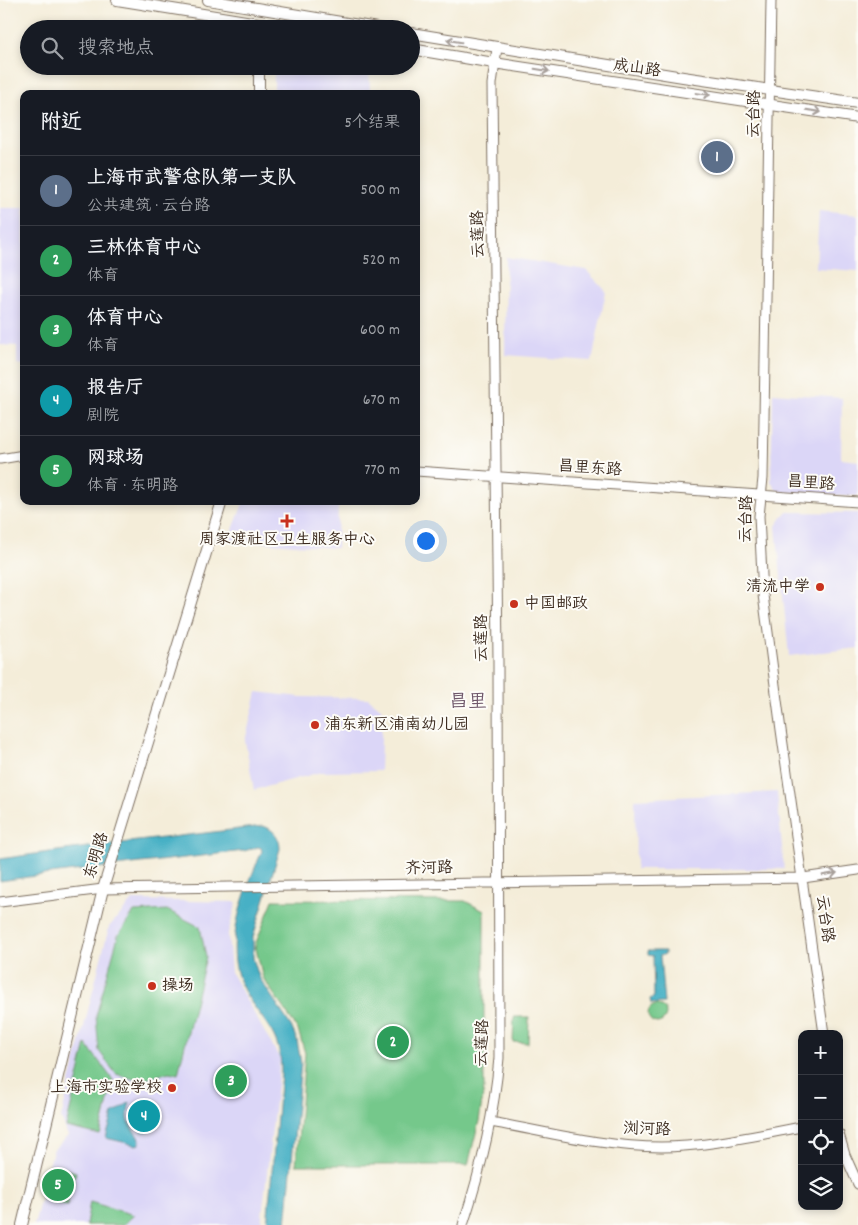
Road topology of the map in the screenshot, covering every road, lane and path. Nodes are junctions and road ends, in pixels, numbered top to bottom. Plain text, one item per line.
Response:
1 (117, 0) edge
2 (208, 0) edge
3 (771, 0) edge
4 (259, 4) edge
5 (226, 20) edge
6 (259, 20) edge
7 (338, 20) edge
8 (420, 35) edge
9 (497, 48) junction
10 (420, 51) edge
11 (494, 63) junction
12 (259, 75) edge
13 (259, 90) edge
14 (770, 90) junction
15 (858, 103) edge
16 (770, 104) junction
17 (858, 118) edge
18 (20, 455) edge
19 (0, 459) edge
20 (420, 471) edge
21 (495, 477) junction
22 (762, 496) junction
23 (858, 502) edge
24 (221, 505) edge
25 (858, 870) edge
26 (803, 878) junction
27 (499, 882) junction
28 (103, 889) junction
29 (0, 902) edge
30 (823, 1030) edge
31 (491, 1122) junction
32 (798, 1129) edge
33 (843, 1149) edge
34 (858, 1184) edge
35 (22, 1225) edge
36 (464, 1225) edge

1 - 5 main road
2 - 4 main road
3 - 14 street, 云台路
4 - 6 main road
4 - 7 main road
9 -> 8 main road, 成山路
9 - 11 street, 云莲路
9 - 14 main road, 成山路
10 - 11 main road, 成山路
11 -> 16 main road, 成山路
11 - 21 street, 云莲路
12 - 13 main road
14 - 15 main road, 成山路
14 - 16 street, 云台路
16 -> 17 main road, 成山路
16 - 22 street, 云台路
18 - 19 street
20 - 21 street, 昌里东路
21 - 22 street, 昌里东路
21 - 27 street, 云莲路
22 - 23 street, 昌里路
22 - 26 street, 云台路
24 - 28 main road, 东明路
26 -> 25 street, 齐河路
26 - 27 street, 齐河路
26 - 30 street, 云台路
27 - 28 street, 齐河路
27 - 31 street, 云莲路
28 - 29 street, 齐河路
28 - 35 main road, 东明路
31 - 32 street, 浏河路
31 - 36 street, 云莲路
33 - 34 street

